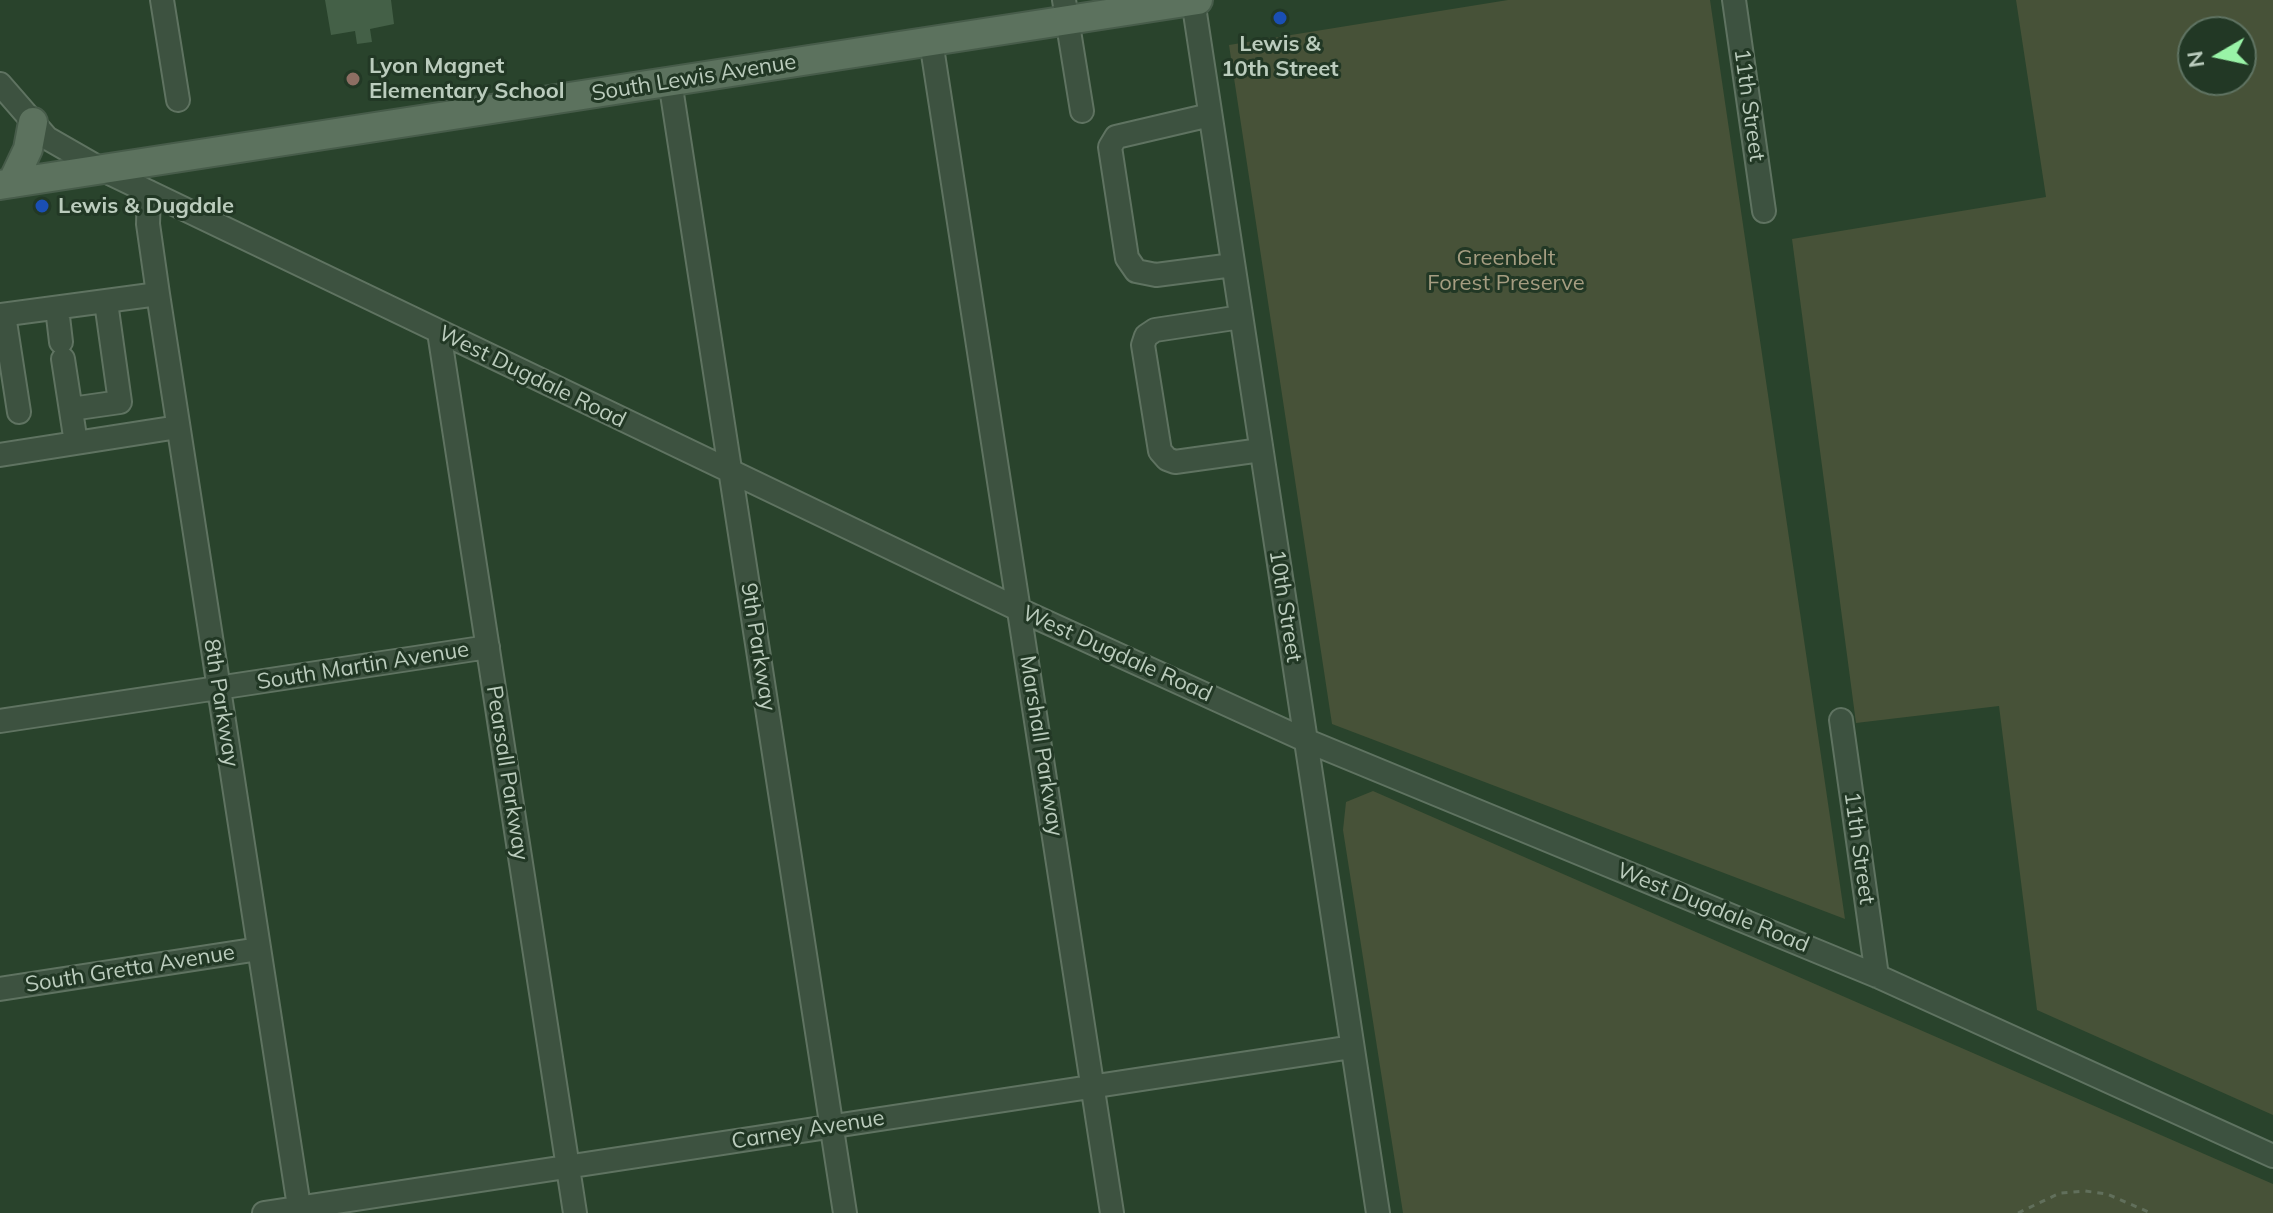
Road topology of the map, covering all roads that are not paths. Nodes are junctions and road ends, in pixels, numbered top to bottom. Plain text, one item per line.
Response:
1 (162, 0) edge
2 (1195, 0) edge
3 (1734, 0) edge
4 (1066, 10) edge
5 (931, 41) junction
6 (670, 81) junction
7 (0, 84) edge
8 (178, 100) dead end
9 (1082, 111) dead end
10 (1210, 115) junction
11 (33, 122) junction
12 (101, 169) junction
13 (6, 184) edge
14 (149, 192) junction
15 (1764, 211) dead end
16 (1233, 265) junction
17 (158, 294) junction
18 (106, 302) junction
19 (57, 308) junction
20 (2, 315) edge
21 (1241, 317) junction
22 (439, 332) junction
23 (71, 409) junction
24 (19, 412) dead end
25 (178, 427) junction
26 (76, 443) junction
27 (1261, 450) junction
28 (0, 455) edge
29 (731, 472) junction
30 (1020, 610) junction
31 (488, 647) junction
32 (219, 688) junction
33 (1841, 720) dead end
34 (0, 721) edge
35 (1305, 740) junction
36 (259, 949) junction
37 (1877, 976) junction
38 (0, 989) edge
39 (1352, 1047) junction
40 (1093, 1086) junction
41 (831, 1126) junction
42 (2273, 1156) edge
43 (567, 1167) junction
44 (300, 1210) edge
45 (264, 1213) edge
46 (575, 1213) edge
47 (845, 1213) edge
48 (1112, 1213) edge
49 (1378, 1213) edge

1 - 8 street
2 - 4 main road, South Lewis Avenue
2 - 10 street, 10th Street
3 - 15 street, 11th Street
4 - 5 main road, South Lewis Avenue
4 - 9 street
5 - 6 main road, South Lewis Avenue
5 - 30 street, Marshall Parkway
6 - 12 main road, South Lewis Avenue
6 - 29 street, 9th Parkway
7 - 11 street, West Dugdale Road
10 - 16 street, 10th Street
10 - 16 street
11 - 12 street, West Dugdale Road
11 - 13 main road
12 - 13 main road, South Lewis Avenue
12 - 14 street, West Dugdale Road
14 - 17 street, 8th Parkway
14 - 22 street, West Dugdale Road
16 - 21 street, 10th Street
17 - 18 street
17 - 25 street, 8th Parkway
18 - 19 street
18 - 23 street
19 - 20 street
19 - 23 street
20 - 24 street
21 - 27 street, 10th Street
21 - 27 street
22 - 29 street, West Dugdale Road
22 - 31 street, Pearsall Parkway
23 - 26 street
25 - 26 street
25 - 32 street, 8th Parkway
26 - 28 street
27 - 35 street, 10th Street
29 - 30 street, West Dugdale Road
29 - 41 street, 9th Parkway
30 - 35 street, West Dugdale Road
30 - 40 street, Marshall Parkway
31 - 32 street, South Martin Avenue
31 - 43 street, Pearsall Parkway
32 - 34 street, South Martin Avenue
32 - 36 street, 8th Parkway
33 - 37 street, 11th Street
35 - 37 street, West Dugdale Road
35 - 39 street, 10th Street
36 - 38 street, South Gretta Avenue
36 - 44 street, 8th Parkway
37 - 42 street, West Dugdale Road
39 - 40 street, Carney Avenue
39 - 49 street, 10th Street
40 - 41 street, Carney Avenue
40 - 48 street, Marshall Parkway
41 - 43 street, Carney Avenue
41 - 47 street, 9th Parkway
43 - 44 street, Carney Avenue
43 - 46 street, Pearsall Parkway
44 - 45 street, Carney Avenue

